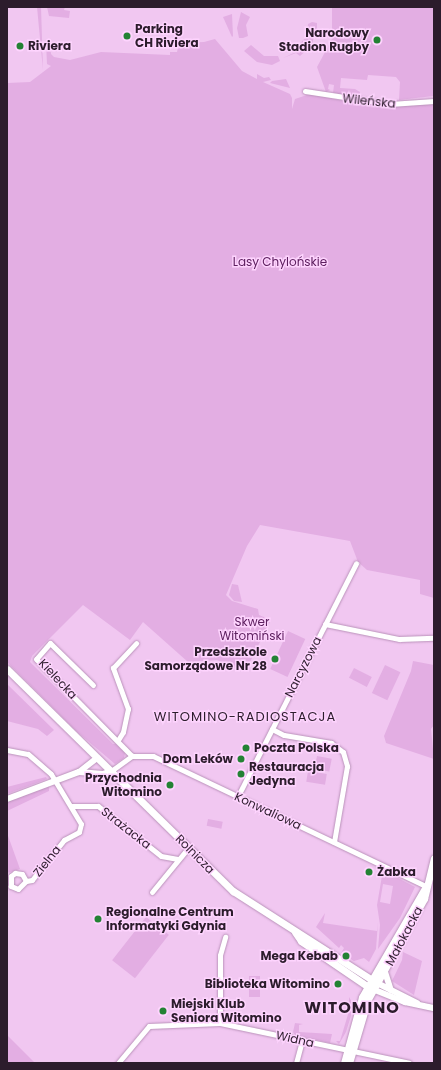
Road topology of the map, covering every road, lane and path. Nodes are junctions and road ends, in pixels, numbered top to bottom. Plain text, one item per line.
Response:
1 (305, 91) dead end
2 (434, 101) edge
3 (356, 564) dead end
4 (325, 624) junction
5 (434, 638) edge
6 (136, 643) dead end
7 (7, 669) edge
8 (94, 686) dead end
9 (272, 729) junction
10 (118, 740) junction
11 (7, 750) edge
12 (132, 756) junction
13 (97, 758) junction
14 (111, 771) junction
15 (79, 772) junction
16 (55, 780) junction
17 (238, 796) junction
18 (7, 799) edge
19 (72, 806) junction
20 (334, 842) junction
21 (189, 847) junction
22 (434, 858) edge
23 (178, 859) junction
24 (26, 881) dead end
25 (426, 886) junction
26 (152, 892) dead end
27 (295, 932) junction
28 (225, 937) dead end
29 (385, 972) junction
30 (374, 981) junction
31 (370, 988) junction
32 (391, 990) junction
33 (422, 1005) junction
34 (434, 1008) edge
35 (220, 1023) junction
36 (302, 1040) junction
37 (350, 1051) junction
38 (118, 1063) edge
39 (296, 1063) edge
40 (344, 1063) edge
41 (349, 1063) edge
42 (409, 1063) edge

1 - 2 street, Wileńska
3 - 4 street, Narcyzowa
4 - 5 street, Narcyzowa
4 - 9 street, Narcyzowa
6 - 10 street
7 - 13 main road
8 - 10 street, Kielecka
9 - 17 street, Narcyzowa
9 - 20 street
10 - 12 street, Kielecka
11 - 16 street, Zielna
12 - 14 street
12 - 17 street, Konwaliowa
13 - 14 main road, Rolnicza
13 - 15 street
14 - 15 street
14 - 21 main road, Rolnicza
15 - 16 street
16 - 18 street
16 - 19 street, Zielna
17 - 20 street, Konwaliowa
19 - 23 street, Strażacka
19 - 24 street, Zielna
20 - 25 street, Konwaliowa
21 - 23 street
21 - 27 main road, Rolnicza
22 - 25 main road, Małokacka
23 - 26 street
25 - 29 main road, Małokacka
25 - 30 main road, Małokacka
27 - 30 main road, Rolnicza
27 - 31 main road, Rolnicza
28 - 35 street
29 - 30 main road, Małokacka
29 - 32 street
30 - 31 main road
30 - 32 street
31 - 33 street
31 - 37 main road
32 - 33 street
33 - 34 street
35 - 36 street, Widna
35 - 38 street, Widna
36 - 37 street, Widna
36 - 39 street
37 - 40 main road
37 - 41 main road
37 - 42 street, Widna

